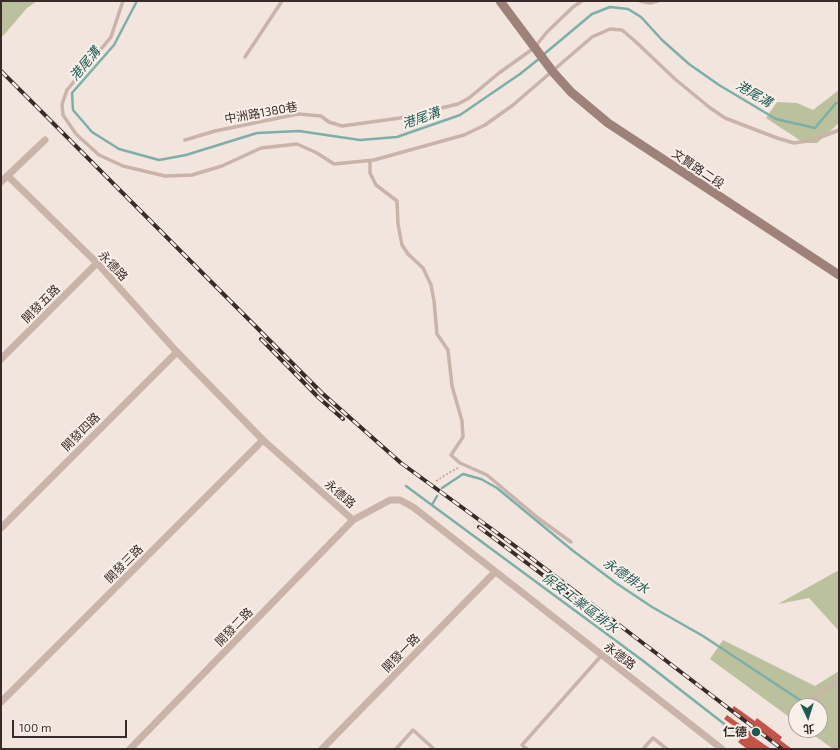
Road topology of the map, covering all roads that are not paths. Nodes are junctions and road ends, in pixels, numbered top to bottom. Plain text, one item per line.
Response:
1 (123, 1) edge
2 (282, 1) edge
3 (500, 1) edge
4 (582, 1) edge
5 (640, 1) edge
6 (658, 1) edge
7 (534, 48) junction
8 (245, 57) dead end
9 (553, 72) junction
10 (839, 130) edge
11 (45, 140) dead end
12 (185, 140) dead end
13 (370, 161) junction
14 (8, 176) junction
15 (1, 182) edge
16 (96, 264) junction
17 (839, 275) edge
18 (178, 352) junction
19 (1, 359) edge
20 (263, 440) junction
21 (353, 520) junction
22 (1, 528) edge
23 (571, 542) dead end
24 (495, 572) junction
25 (601, 656) junction
26 (839, 680) edge
27 (813, 698) edge
28 (1, 702) edge
29 (522, 745) junction
30 (130, 749) edge
31 (322, 749) edge
32 (396, 749) edge
33 (434, 749) edge
34 (518, 749) edge
35 (527, 749) edge
36 (643, 749) edge
37 (667, 749) edge
38 (722, 749) edge

1 - 13 lane
2 - 8 lane
3 - 7 street, 文賢路二段
4 - 7 lane, 中洲路1380巷
5 - 6 lane
7 - 9 street, 文賢路二段
7 - 12 lane, 中洲路1380巷
9 - 10 lane
9 - 13 lane
9 - 17 street, 文賢路二段
11 - 14 street
13 - 23 lane
14 - 15 street
14 - 16 street, 永德路
16 - 18 street, 永德路
16 - 19 street, 開發五路
18 - 20 street, 永德路
18 - 22 street, 開發四路
20 - 21 street, 永德路
20 - 28 street, 開發三路
21 - 24 street, 永德路
21 - 30 street, 開發二路
24 - 25 street, 永德路
24 - 31 street, 開發一路
25 - 29 lane
25 - 38 street, 永德路
26 - 27 lane
29 - 34 lane
29 - 35 lane
32 - 33 lane
36 - 37 lane

